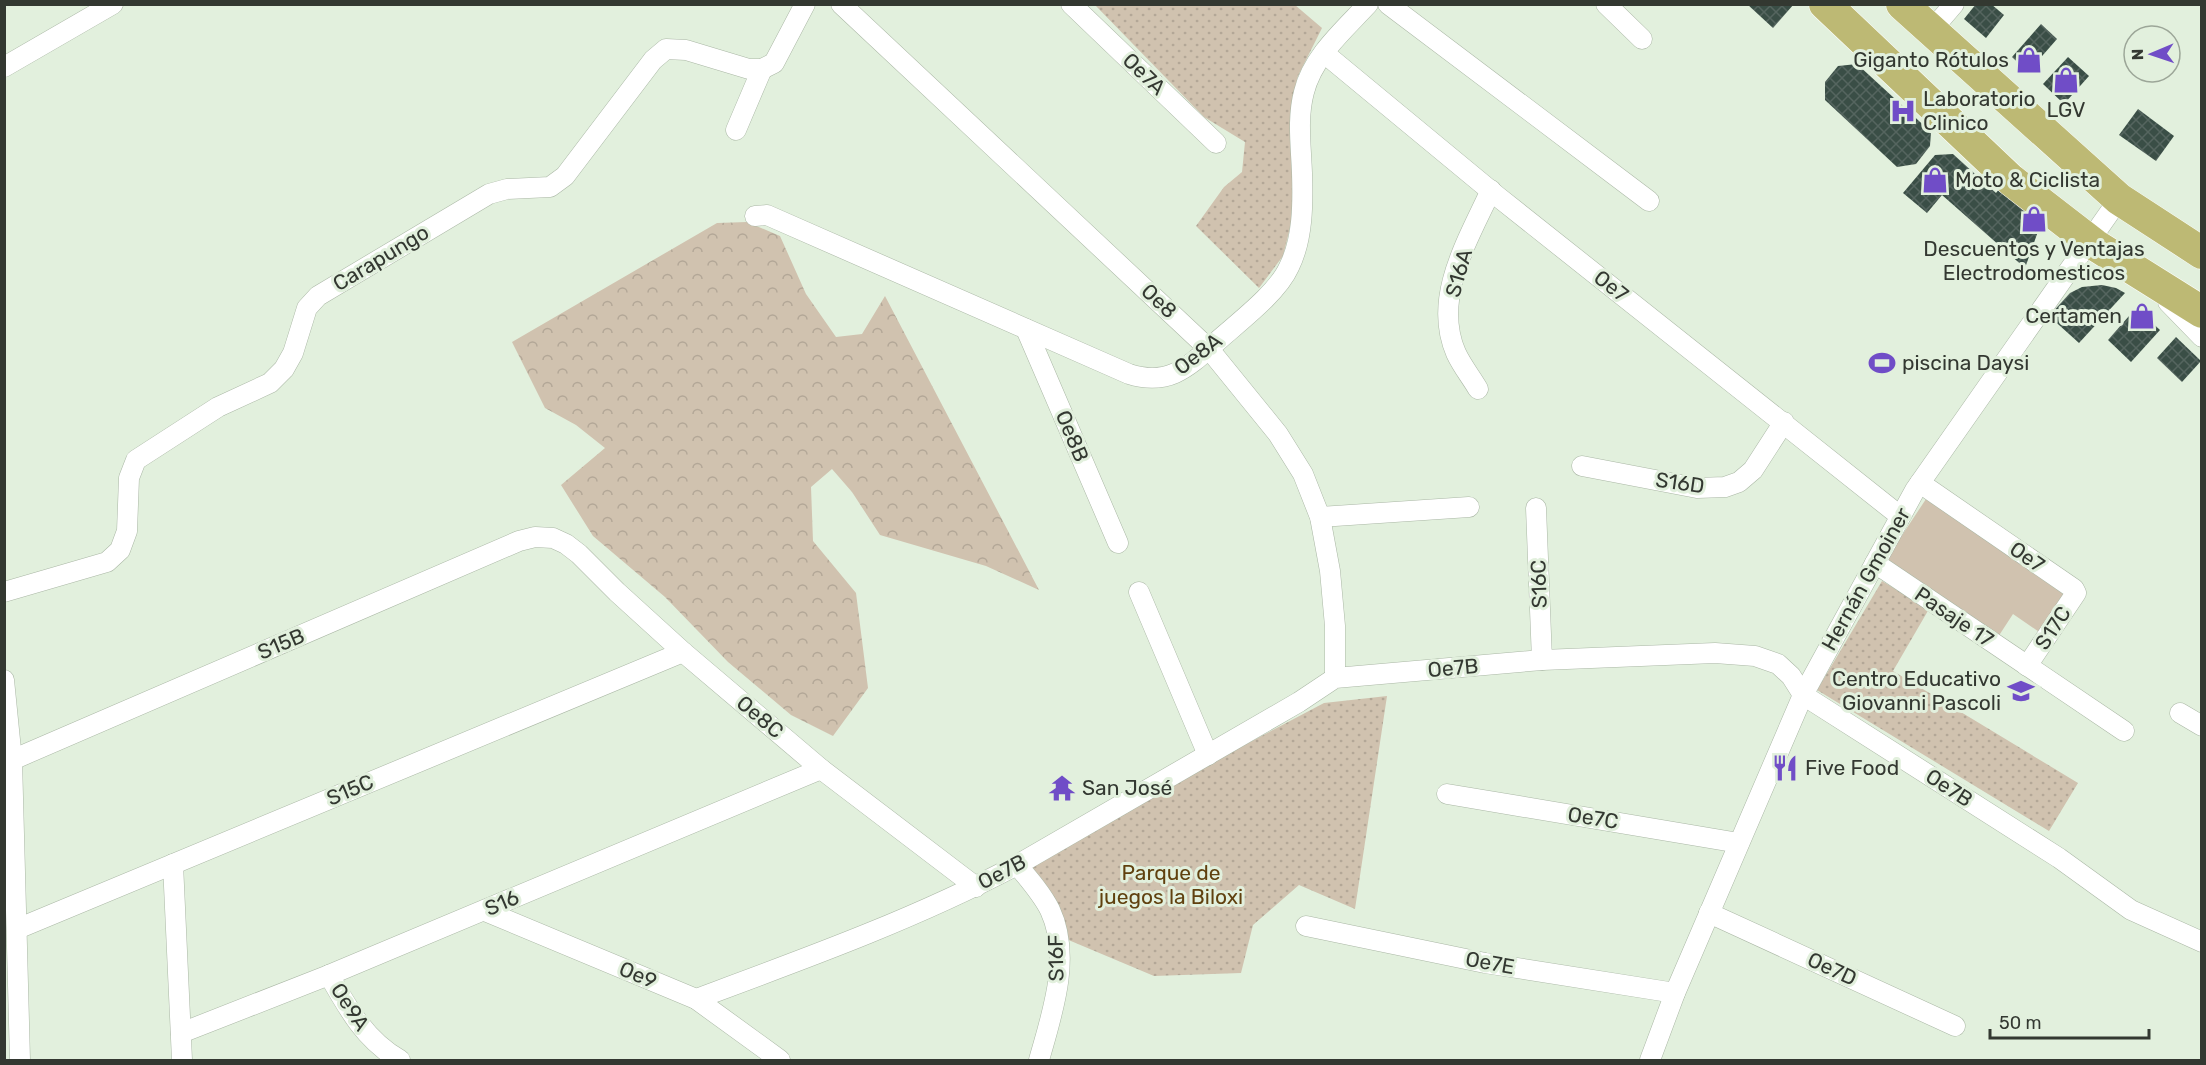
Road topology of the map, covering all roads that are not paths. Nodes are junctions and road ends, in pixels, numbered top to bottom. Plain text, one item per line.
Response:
1 (113, 4) edge
2 (805, 4) edge
3 (841, 4) edge
4 (1071, 4) edge
5 (1368, 4) edge
6 (1388, 4) edge
7 (1606, 4) edge
8 (1825, 4) edge
9 (1902, 4) edge
10 (1954, 4) edge
11 (1930, 32) junction
12 (1642, 39) dead end
13 (1324, 53) junction
14 (4, 67) edge
15 (762, 69) junction
16 (736, 130) dead end
17 (1216, 143) dead end
18 (1491, 190) junction
19 (2119, 199) junction
20 (1649, 201) dead end
21 (755, 216) dead end
22 (2090, 241) junction
23 (2202, 253) edge
24 (2146, 278) junction
25 (2202, 312) edge
26 (1026, 329) junction
27 (2202, 337) edge
28 (1209, 348) junction
29 (1478, 389) dead end
30 (1784, 422) junction
31 (1582, 466) dead end
32 (1920, 483) junction
33 (1469, 507) dead end
34 (1536, 508) dead end
35 (1900, 516) junction
36 (1320, 517) junction
37 (553, 538) joint
38 (1118, 543) dead end
39 (1875, 563) junction
40 (2074, 589) joint
41 (4, 592) edge
42 (1139, 592) dead end
43 (683, 652) junction
44 (1542, 660) junction
45 (2028, 666) junction
46 (1335, 678) junction
47 (4, 680) edge
48 (1803, 694) junction
49 (2180, 713) dead end
50 (2202, 726) edge
51 (2124, 731) dead end
52 (1208, 755) junction
53 (12, 760) junction
54 (821, 769) junction
55 (1447, 794) dead end
56 (1739, 843) junction
57 (173, 864) junction
58 (1017, 865) junction
59 (976, 887) junction
60 (485, 911) junction
61 (1709, 913) junction
62 (1306, 926) dead end
63 (17, 929) junction
64 (2202, 942) edge
65 (330, 975) junction
66 (1675, 993) junction
67 (696, 999) junction
68 (1955, 1026) dead end
69 (181, 1033) junction
70 (20, 1060) edge
71 (182, 1060) edge
72 (400, 1060) edge
73 (780, 1060) edge
74 (1039, 1060) edge
75 (1650, 1060) edge

1 - 14 street
2 - 15 street
3 - 28 street, Oe8
4 - 17 street, Oe7A
5 - 13 street, Oe8A
6 - 20 street
7 - 12 street
8 - 22 main road
9 - 11 main road
10 - 11 street
11 - 19 main road
13 - 18 street, Oe7
13 - 28 street, Oe8A
15 - 16 street
15 - 41 street, Carapungo
18 - 29 street, S16A
18 - 30 street, Oe7
19 - 22 street, Hernán Gmoiner
19 - 23 main road
21 - 26 street, Oe8A
22 - 24 main road
22 - 32 street, Hernán Gmoiner
24 - 25 main road
24 - 27 street
26 - 28 street, Oe8A
26 - 38 street, Oe8B
28 - 36 street, Oe8
30 - 31 street, S16D
30 - 35 street, Oe7
32 - 35 street, Hernán Gmoiner
32 - 40 street, Oe7
33 - 36 street
34 - 44 street, S16C
35 - 39 street, Hernán Gmoiner
36 - 46 street, Oe8
37 - 43 street, Oe8C
37 - 53 street, S15B
39 - 45 street, Pasaje 17
39 - 48 street, Hernán Gmoiner
40 - 45 street, S17C
42 - 52 street
43 - 54 street, Oe8C
43 - 57 street, S15C
44 - 46 street, Oe7B
44 - 48 street, Oe7B
45 - 51 street, Pasaje 17
46 - 52 street, Oe7B
47 - 53 street
48 - 56 street, Hernán Gmoiner
48 - 64 street, Oe7B
49 - 50 street
52 - 58 street, Oe7B
53 - 63 street
54 - 59 street, Oe8C
54 - 60 street, S16
55 - 56 street, Oe7C
56 - 61 street, Hernán Gmoiner
57 - 63 street, S15C
57 - 69 street
58 - 59 street, Oe7B
58 - 74 street, S16F
59 - 67 street, Oe7B
60 - 65 street, S16
60 - 67 street, Oe9
61 - 66 street, Hernán Gmoiner
61 - 68 street, Oe7D
62 - 66 street, Oe7E
63 - 70 street
65 - 69 street, S16
65 - 72 street, Oe9A
66 - 75 street, Hernán Gmoiner
67 - 73 street, Oe9
69 - 71 street

